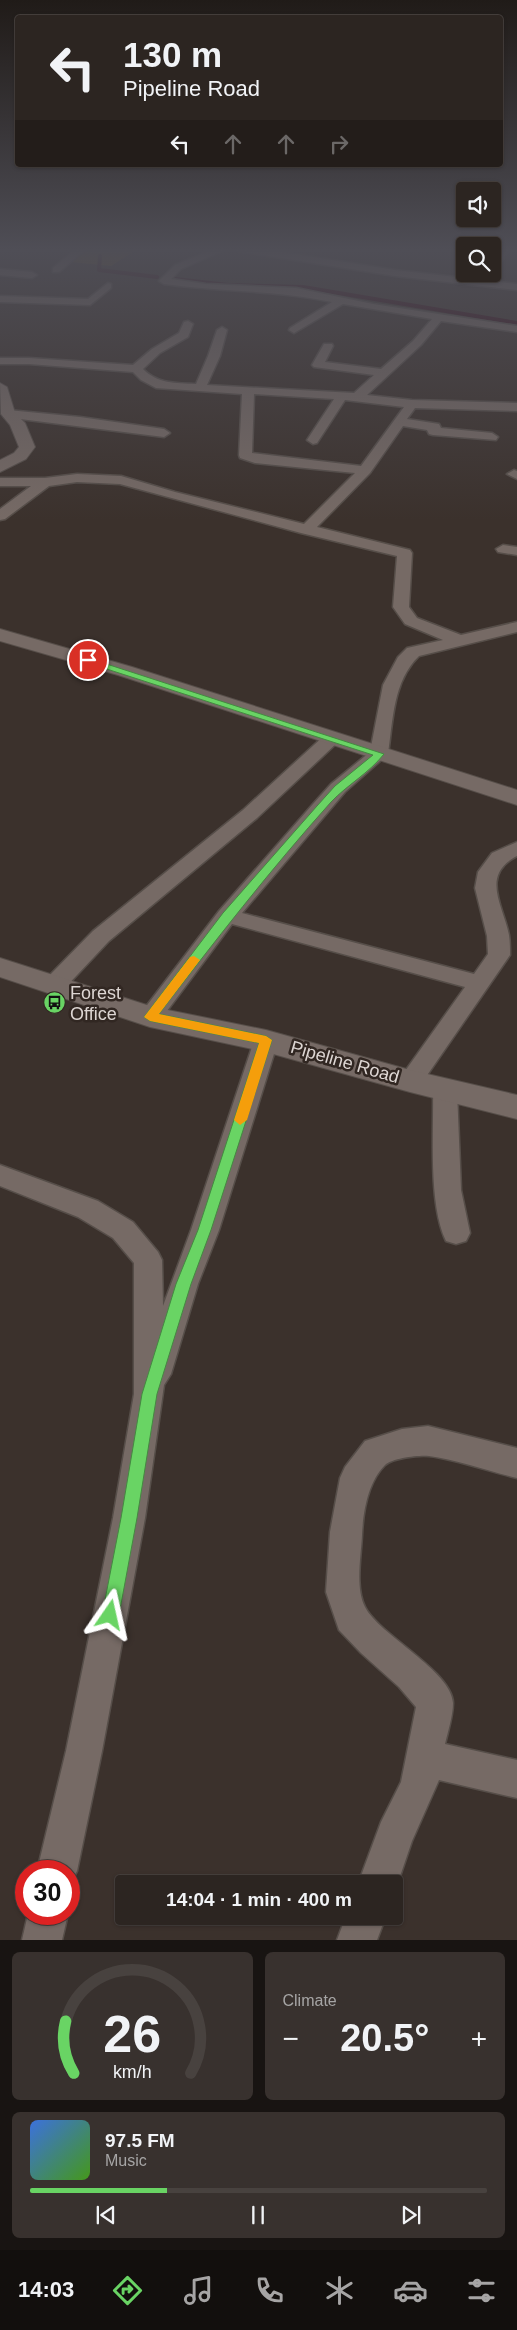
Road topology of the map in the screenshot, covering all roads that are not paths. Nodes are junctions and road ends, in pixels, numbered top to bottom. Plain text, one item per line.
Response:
1 (178, 339) edge
2 (219, 339) edge
3 (404, 339) dead end
4 (421, 339) edge
5 (419, 341) junction
6 (328, 346) dead end
7 (39, 351) dead end
8 (132, 356) dead end
9 (148, 358) junction
10 (29, 360) junction
11 (0, 361) edge
12 (136, 369) junction
13 (383, 373) junction
14 (306, 380) dead end
15 (200, 387) junction
16 (248, 389) junction
17 (0, 392) edge
18 (293, 394) junction
19 (341, 397) junction
20 (356, 397) junction
21 (412, 404) junction
22 (517, 407) edge
23 (4, 413) edge
24 (400, 422) junction
25 (164, 433) dead end
26 (492, 437) dead end
27 (313, 440) dead end
28 (0, 467) edge
29 (365, 470) junction
30 (0, 482) edge
31 (44, 482) junction
32 (0, 516) edge
33 (306, 530) junction
34 (517, 627) edge
35 (0, 635) edge
36 (458, 640) junction
37 (332, 738) junction
38 (379, 754) junction
39 (517, 798) edge
40 (517, 848) edge
41 (227, 916) junction
42 (0, 967) edge
43 (480, 984) junction
44 (54, 985) junction
45 (150, 1017) junction
46 (266, 1040) junction
47 (410, 1081) junction
48 (445, 1090) junction
49 (517, 1107) edge
50 (0, 1175) edge
51 (456, 1233) dead end
52 (149, 1394) junction
53 (517, 1464) edge
54 (425, 1758) junction
55 (517, 1779) edge
56 (59, 1860) edge
57 (381, 1875) edge
58 (45, 1925) edge
59 (363, 1925) edge
60 (42, 1940) edge
61 (357, 1940) edge

1 - 9 street
2 - 15 street
3 - 5 street
4 - 5 street
5 - 13 street
6 - 13 street
7 - 10 street
8 - 9 street
9 - 12 street
10 - 11 street
10 - 12 street
12 - 15 street
13 - 20 street
14 - 18 street
15 - 16 street
16 - 18 street
16 - 29 street
17 - 23 main road
18 - 19 street
19 - 20 street
19 - 27 street
20 - 21 street
21 - 22 street
21 - 24 street
23 - 25 street
23 - 28 main road
24 - 26 street
24 - 29 street
29 - 33 street
30 - 31 street
31 - 32 street
31 - 33 street
33 - 36 street
34 - 36 street
35 - 37 main road
36 - 38 street
37 - 38 main road
37 - 44 street
38 - 39 main road
38 - 41 street
40 - 43 street
41 - 43 street
41 - 45 street
42 - 44 main road, Pipeline Road
43 - 47 street
44 - 45 main road, Pipeline Road
45 - 46 main road, Pipeline Road
46 - 47 main road, Pipeline Road
46 - 52 street
47 - 48 main road, Pipeline Road
48 - 49 main road, Pipeline Road
48 - 51 street
50 - 52 street
52 - 56 street
53 - 54 street
54 - 55 street
54 - 57 street
58 - 60 street
59 - 61 street

